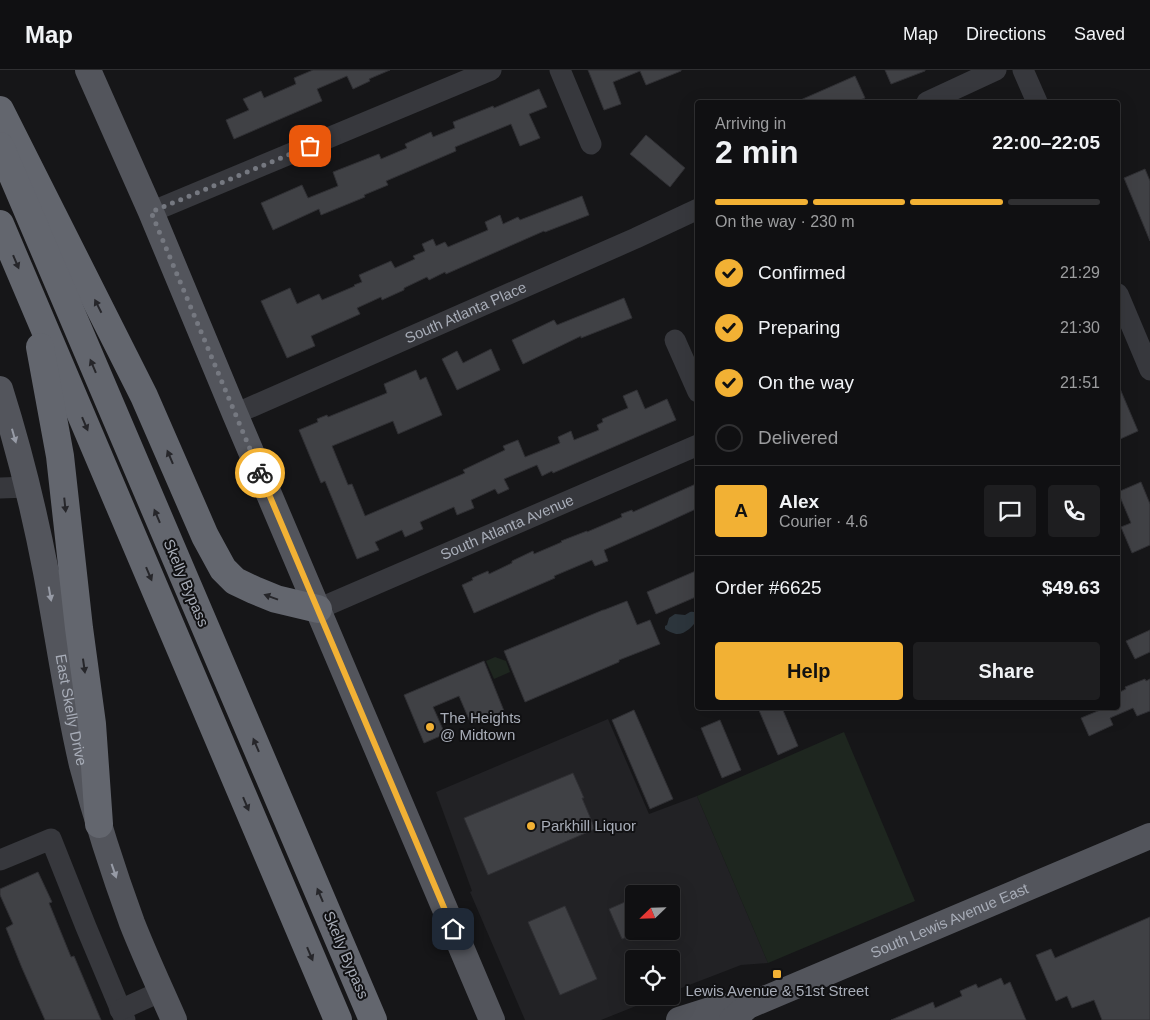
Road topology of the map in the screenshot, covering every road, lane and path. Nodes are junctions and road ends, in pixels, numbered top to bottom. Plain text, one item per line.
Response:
1 (88, 70) edge
2 (491, 70) edge
3 (560, 70) edge
4 (996, 70) edge
5 (1024, 70) edge
6 (930, 100) edge
7 (1036, 100) edge
8 (0, 110) edge
9 (591, 144) dead end
10 (0, 146) edge
11 (695, 210) edge
12 (151, 212) junction
13 (0, 224) edge
14 (1120, 298) edge
15 (32, 299) junction
16 (675, 340) dead end
17 (1147, 357) edge
18 (695, 385) edge
19 (0, 389) edge
20 (235, 414) junction
21 (695, 446) edge
22 (28, 486) junction
23 (0, 488) edge
24 (318, 609) junction
25 (99, 824) junction
26 (1150, 836) edge
27 (0, 860) edge
28 (162, 991) junction
29 (740, 1013) edge
30 (122, 1015) edge
31 (700, 1016) edge
32 (174, 1020) edge
33 (338, 1020) edge
34 (374, 1020) edge
35 (492, 1020) edge
36 (679, 1020) edge

1 - 12 main road
2 - 12 street
3 - 9 street
4 - 6 street
5 - 7 street
24 -> 8 highway
34 -> 10 highway, Skelly Bypass
11 - 20 street, South Atlanta Place
12 - 20 main road
13 -> 15 highway, Skelly Bypass
14 - 17 street
15 -> 25 highway
15 -> 33 highway, Skelly Bypass
16 - 18 street
19 -> 22 main road, East Skelly Drive
20 - 24 main road
21 - 24 street, South Atlanta Avenue
22 - 23 street
22 -> 25 main road, East Skelly Drive
24 - 35 main road
25 -> 28 main road, East Skelly Drive
26 - 29 main road, South Lewis Avenue East
27 - 30 street
28 - 30 street
28 - 32 main road, East Skelly Drive
29 - 31 main road, South Lewis Avenue East
31 - 36 main road, South Lewis Avenue East

